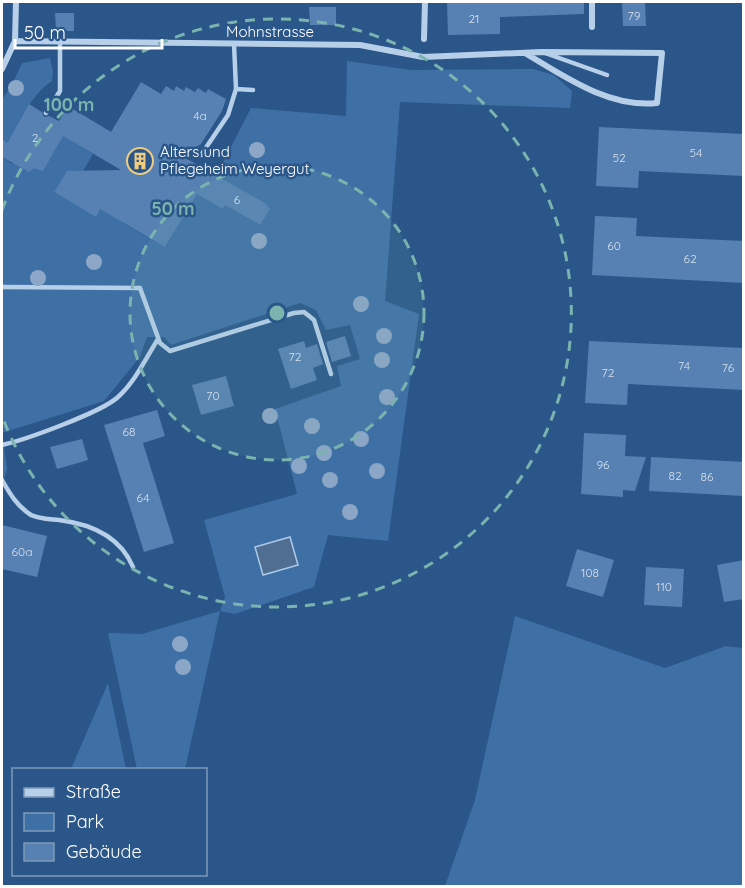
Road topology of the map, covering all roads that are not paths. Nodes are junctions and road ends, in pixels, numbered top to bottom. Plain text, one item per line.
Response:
1 (16, 2) edge
2 (425, 2) edge
3 (592, 2) edge
4 (592, 27) dead end
5 (424, 39) dead end
6 (15, 41) junction
7 (60, 43) junction
8 (234, 44) junction
9 (541, 52) junction
10 (525, 53) junction
11 (2, 69) edge
12 (607, 75) dead end
13 (236, 89) junction
14 (253, 90) dead end
15 (46, 113) dead end
16 (201, 155) dead end
17 (2, 287) edge
18 (158, 339) junction
19 (331, 374) dead end
20 (2, 445) edge
21 (2, 480) edge
22 (133, 567) dead end

1 - 6 street
2 - 5 street
3 - 4 street
6 - 7 street, Mohnstrasse
6 - 11 street
7 - 8 street, Mohnstrasse
7 - 15 lane
8 - 10 street, Mohnstrasse
8 - 13 lane
9 - 10 street, Mohnstrasse
9 - 10 street, Mohnstrasse
9 - 12 lane
13 - 14 lane
13 - 16 lane
17 - 18 lane
18 - 19 lane
18 - 20 lane
21 - 22 lane

